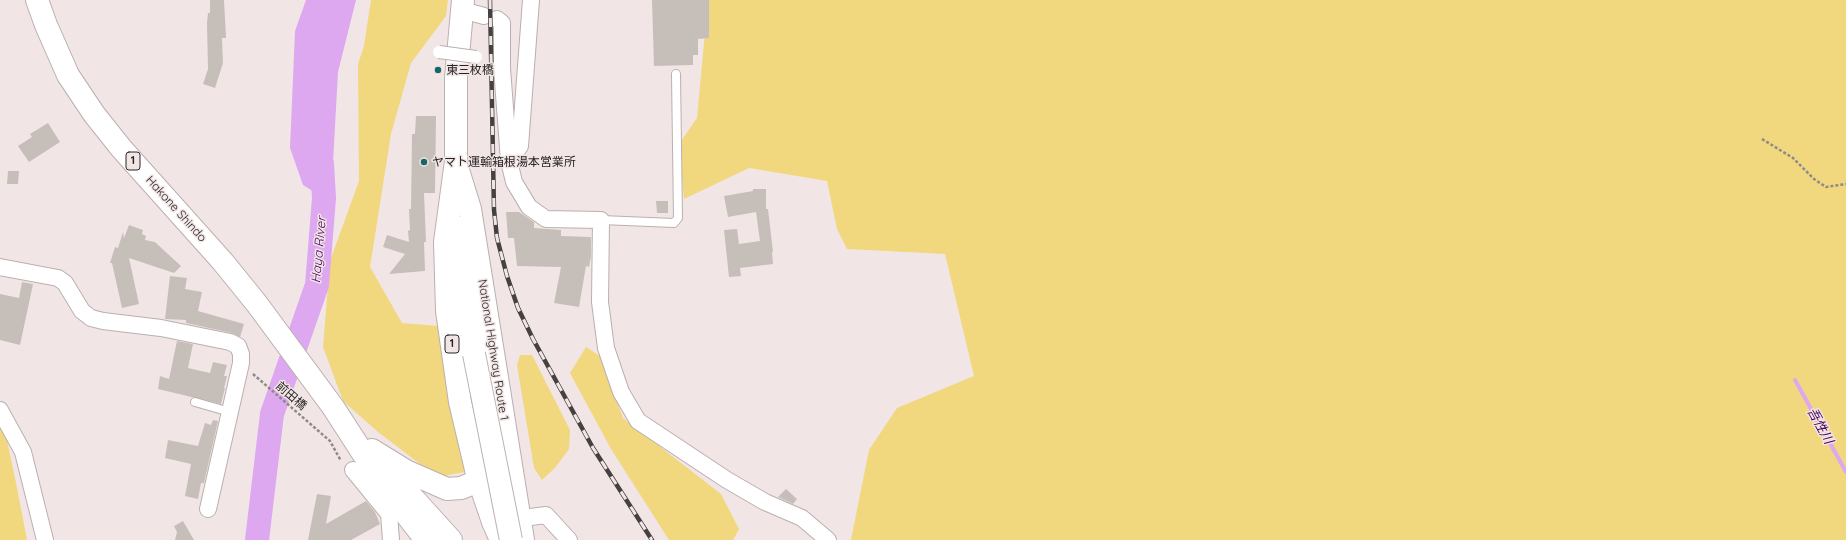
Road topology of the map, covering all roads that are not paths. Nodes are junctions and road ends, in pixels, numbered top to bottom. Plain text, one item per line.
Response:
1 (37, 0) edge
2 (532, 0) edge
3 (463, 5) edge
4 (439, 52) dead end
5 (476, 57) dead end
6 (676, 74) dead end
7 (456, 161) junction
8 (509, 161) junction
9 (601, 220) junction
10 (0, 267) edge
11 (195, 402) dead end
12 (333, 407) junction
13 (0, 410) edge
14 (230, 412) junction
15 (372, 450) junction
16 (354, 470) road end
17 (478, 478) junction
18 (414, 500) junction
19 (208, 509) dead end
20 (520, 518) junction
21 (497, 531) edge
22 (45, 540) edge
23 (391, 540) edge
24 (426, 540) edge
25 (451, 540) edge
26 (469, 540) edge
27 (511, 540) edge
28 (523, 540) edge
29 (569, 540) edge
30 (828, 540) edge

1 - 12 highway, Hakone Shindo / 1
2 - 8 street
3 - 7 highway, National Highway Route 1 / 1
3 - 8 street
4 - 5 street, bridge
6 - 9 lane
7 - 17 highway, National Highway Route 1 / 1
7 - 20 highway, National Highway Route 1 / 1
7 - 27 highway, 1, bridge
8 - 9 street
9 - 30 street
10 - 14 street
11 - 14 lane
12 - 15 highway, 1
12 - 24 highway, 1
13 - 22 street
14 - 19 street
15 - 17 highway, 1
15 - 18 highway, 1
16 - 23 street
17 - 21 highway, National Highway Route 1 / 1
18 - 25 highway, 1
18 - 26 highway, 1
20 - 21 street
20 - 28 highway, National Highway Route 1 / 1
20 - 29 street

